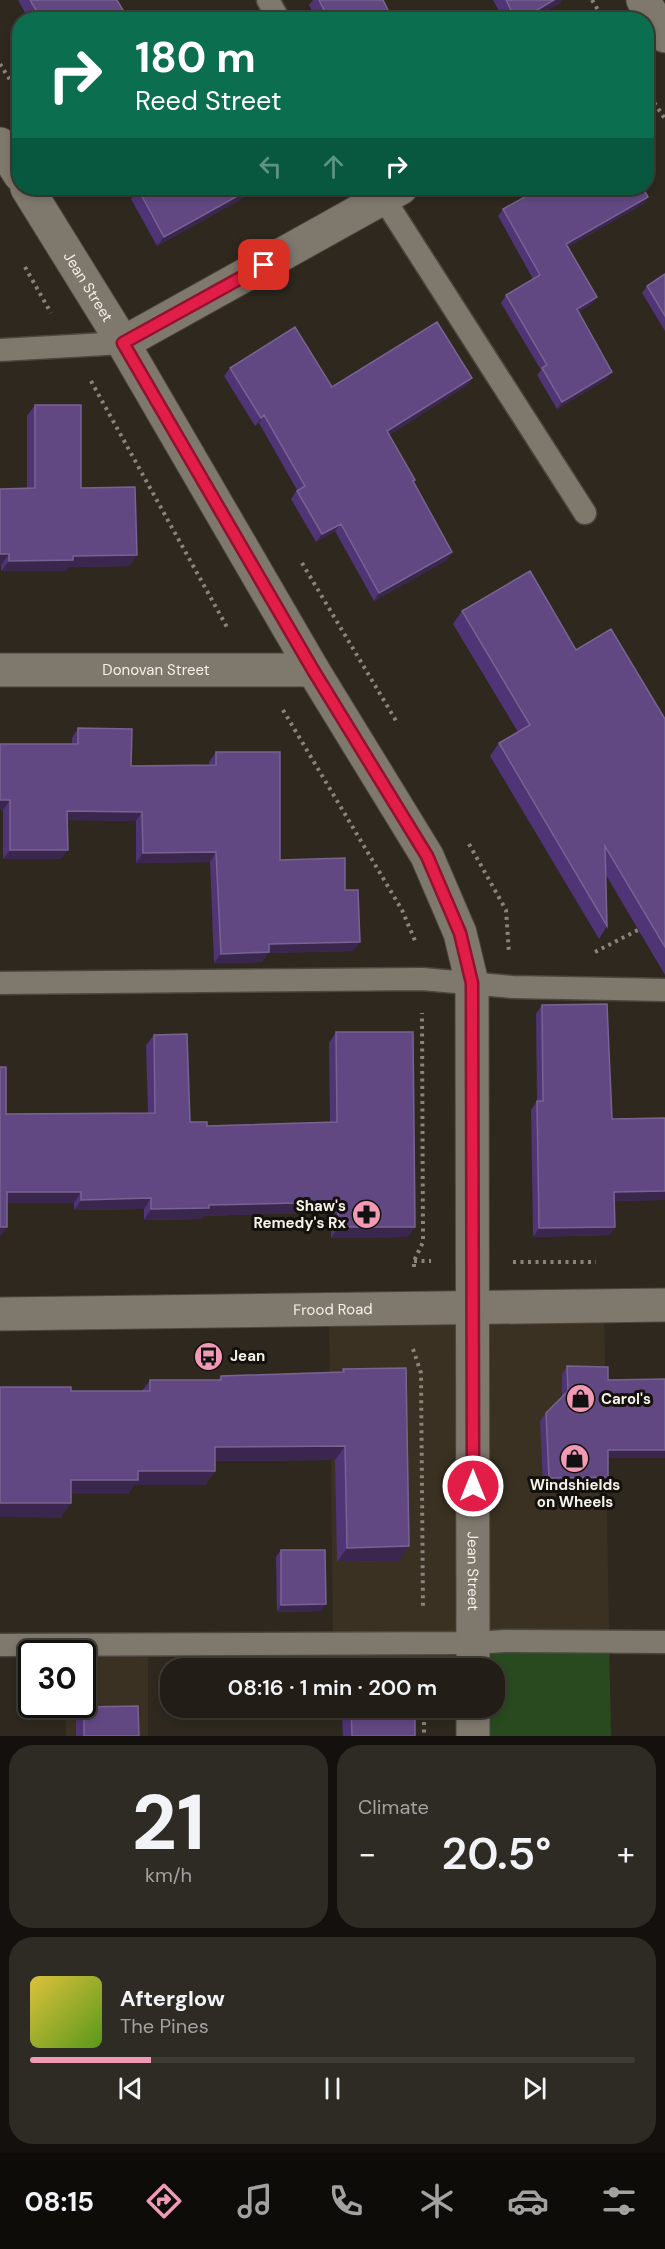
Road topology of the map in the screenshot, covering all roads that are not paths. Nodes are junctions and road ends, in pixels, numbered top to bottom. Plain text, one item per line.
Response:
1 (654, 18) edge
2 (665, 37) edge
3 (0, 144) edge
4 (12, 163) edge
5 (31, 195) edge
6 (380, 195) edge
7 (389, 195) edge
8 (123, 343) junction
9 (0, 350) edge
10 (585, 513) dead end
11 (0, 670) edge
12 (313, 670) junction
13 (0, 983) edge
14 (472, 983) junction
15 (665, 990) edge
16 (665, 1305) edge
17 (473, 1306) junction
18 (0, 1314) edge
19 (665, 1642) edge
20 (0, 1645) edge
21 (473, 1656) edge
22 (473, 1718) edge
23 (473, 1736) edge

1 - 2 street
3 - 4 street
5 - 8 street, Jean Street
6 - 8 street
7 - 10 lane
8 - 9 lane
8 - 12 street, Jean Street
11 - 12 street, Donovan Street
12 - 14 street, Jean Street
13 - 14 lane
14 - 15 lane
14 - 17 street, Jean Street
16 - 17 street, Frood Road
17 - 18 street, Frood Road
17 - 21 street, Jean Street
19 - 21 lane
20 - 21 lane
22 - 23 street

